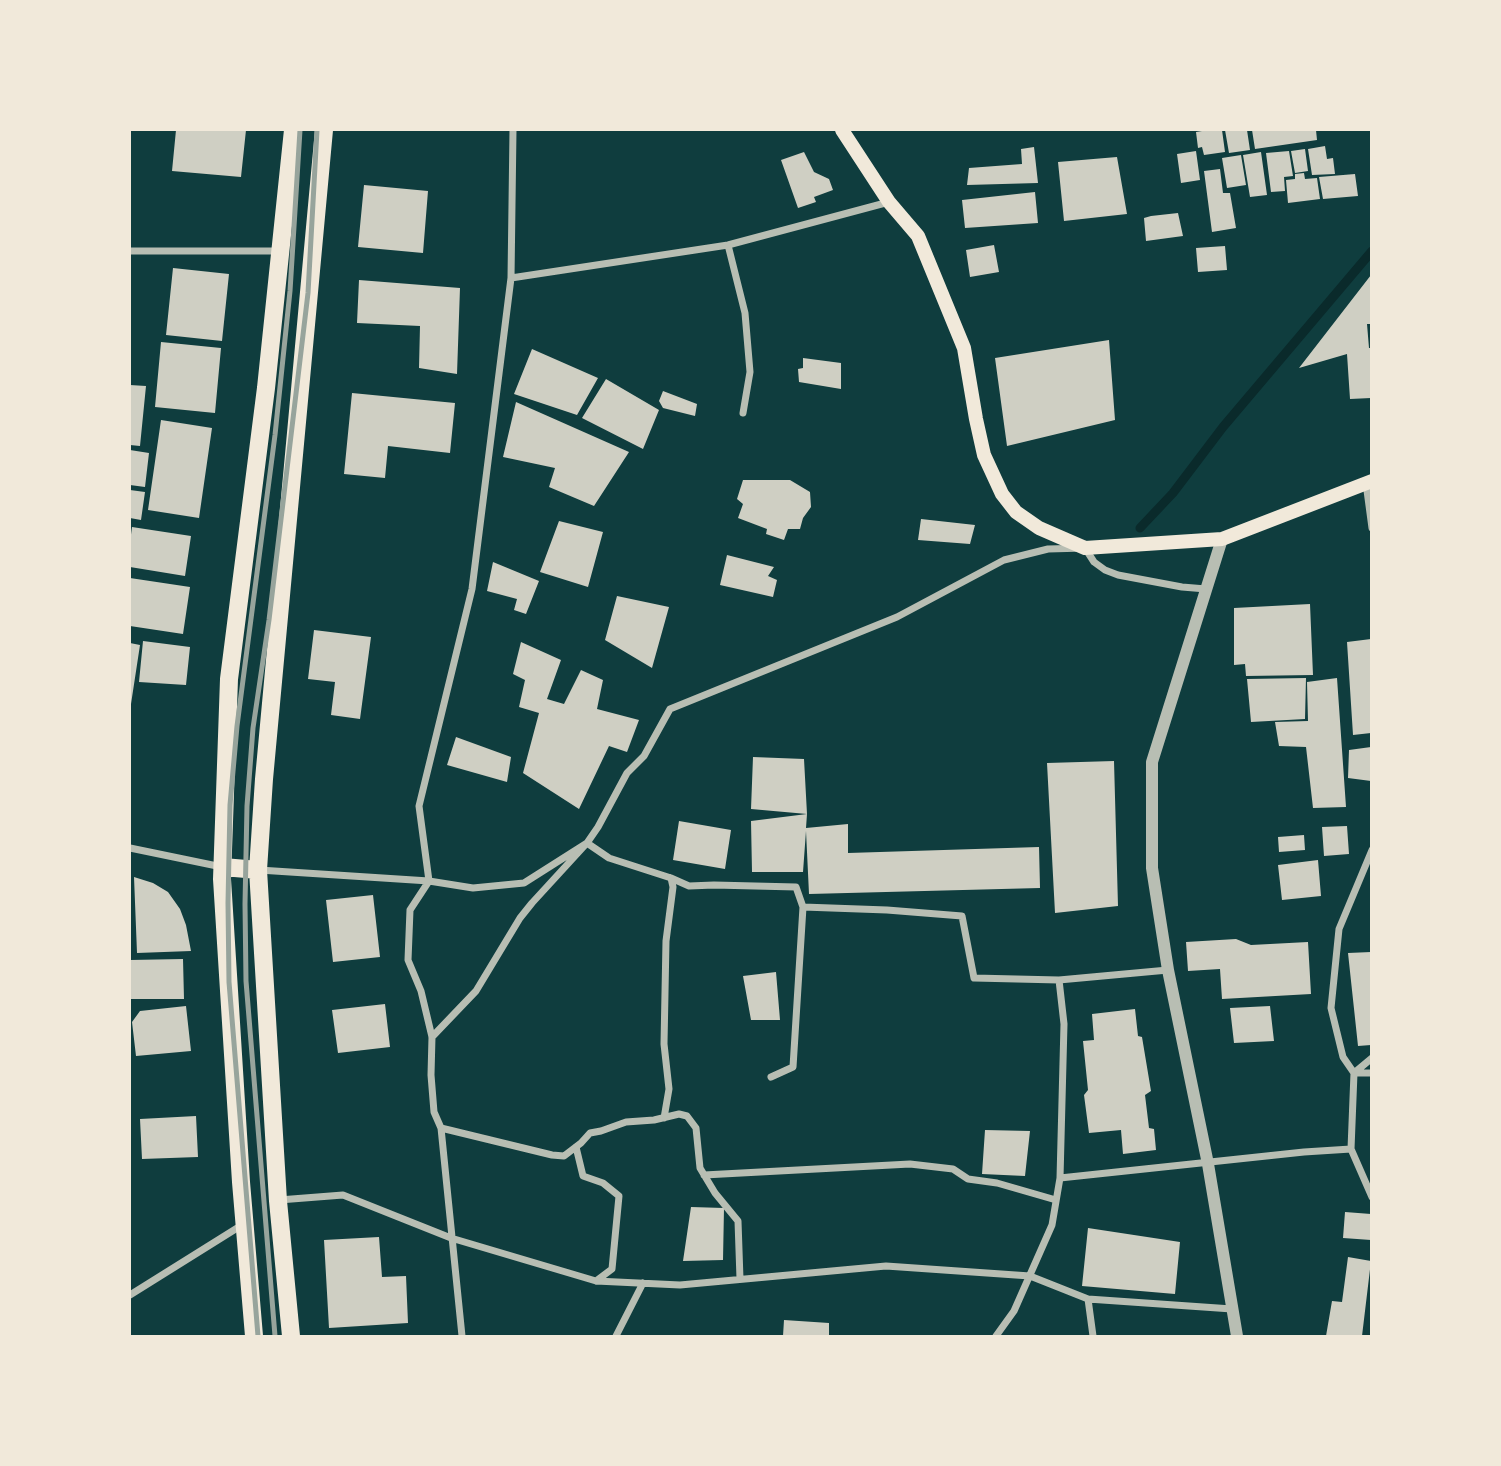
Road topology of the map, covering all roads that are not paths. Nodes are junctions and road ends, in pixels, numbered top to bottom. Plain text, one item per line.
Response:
1 (293, 130) edge
2 (324, 130) edge
3 (513, 130) edge
4 (842, 130) edge
5 (889, 202) junction
6 (728, 245) junction
7 (130, 251) edge
8 (280, 251) junction
9 (511, 278) junction
10 (743, 413) dead end
11 (1369, 482) edge
12 (1371, 528) edge
13 (1222, 539) junction
14 (1085, 548) junction
15 (1206, 589) junction
16 (587, 843) junction
17 (130, 848) edge
18 (1371, 850) edge
19 (223, 867) junction
20 (258, 870) junction
21 (671, 878) junction
22 (429, 881) junction
23 (803, 907) junction
24 (1168, 970) junction
25 (1059, 980) junction
26 (432, 1037) junction
27 (1371, 1058) edge
28 (1354, 1073) junction
29 (1371, 1073) edge
30 (771, 1077) dead end
31 (664, 1118) junction
32 (441, 1128) junction
33 (576, 1147) junction
34 (1351, 1149) junction
35 (1208, 1164) junction
36 (704, 1175) junction
37 (1060, 1178) junction
38 (1371, 1197) edge
39 (278, 1200) junction
40 (1056, 1200) junction
41 (244, 1223) junction
42 (451, 1238) junction
43 (1030, 1276) junction
44 (740, 1279) junction
45 (596, 1281) junction
46 (643, 1283) junction
47 (130, 1295) edge
48 (1088, 1299) junction
49 (1233, 1310) junction
50 (254, 1336) edge
51 (291, 1336) edge
52 (463, 1336) edge
53 (616, 1336) edge
54 (996, 1336) edge
55 (1093, 1336) edge
56 (1237, 1336) edge

1 - 8 main road
2 - 20 main road
3 - 9 street
4 - 5 main road
5 - 6 street
5 - 14 main road
6 - 9 street
6 - 10 street
7 - 8 street
8 - 19 main road
9 - 22 street
11 - 12 street
11 - 13 main road
13 - 14 main road
13 - 15 street
14 - 15 street
14 - 16 street
15 - 24 street
16 - 21 street
16 - 22 street
16 - 26 street
17 - 19 street
18 - 28 street
19 - 20 main road
19 - 41 main road
20 - 22 street
20 - 39 main road
21 - 23 street
21 - 31 street
22 - 26 street
23 - 25 street
23 - 30 street
24 - 25 street
24 - 35 street
25 - 37 street
26 - 32 street
27 - 28 street
28 - 29 street
28 - 34 street
31 - 33 street
31 - 36 street
32 - 33 street
32 - 42 street
33 - 45 street
34 - 35 street
34 - 38 street
35 - 37 street
35 - 49 street
36 - 40 street
36 - 44 street
37 - 40 street
39 - 42 street
39 - 51 main road
40 - 43 street
41 - 47 street
41 - 50 main road
42 - 45 street
42 - 52 street
43 - 44 street
43 - 48 street
43 - 54 street
44 - 46 street
45 - 46 street
46 - 53 street
48 - 49 street
48 - 55 street
49 - 56 street

